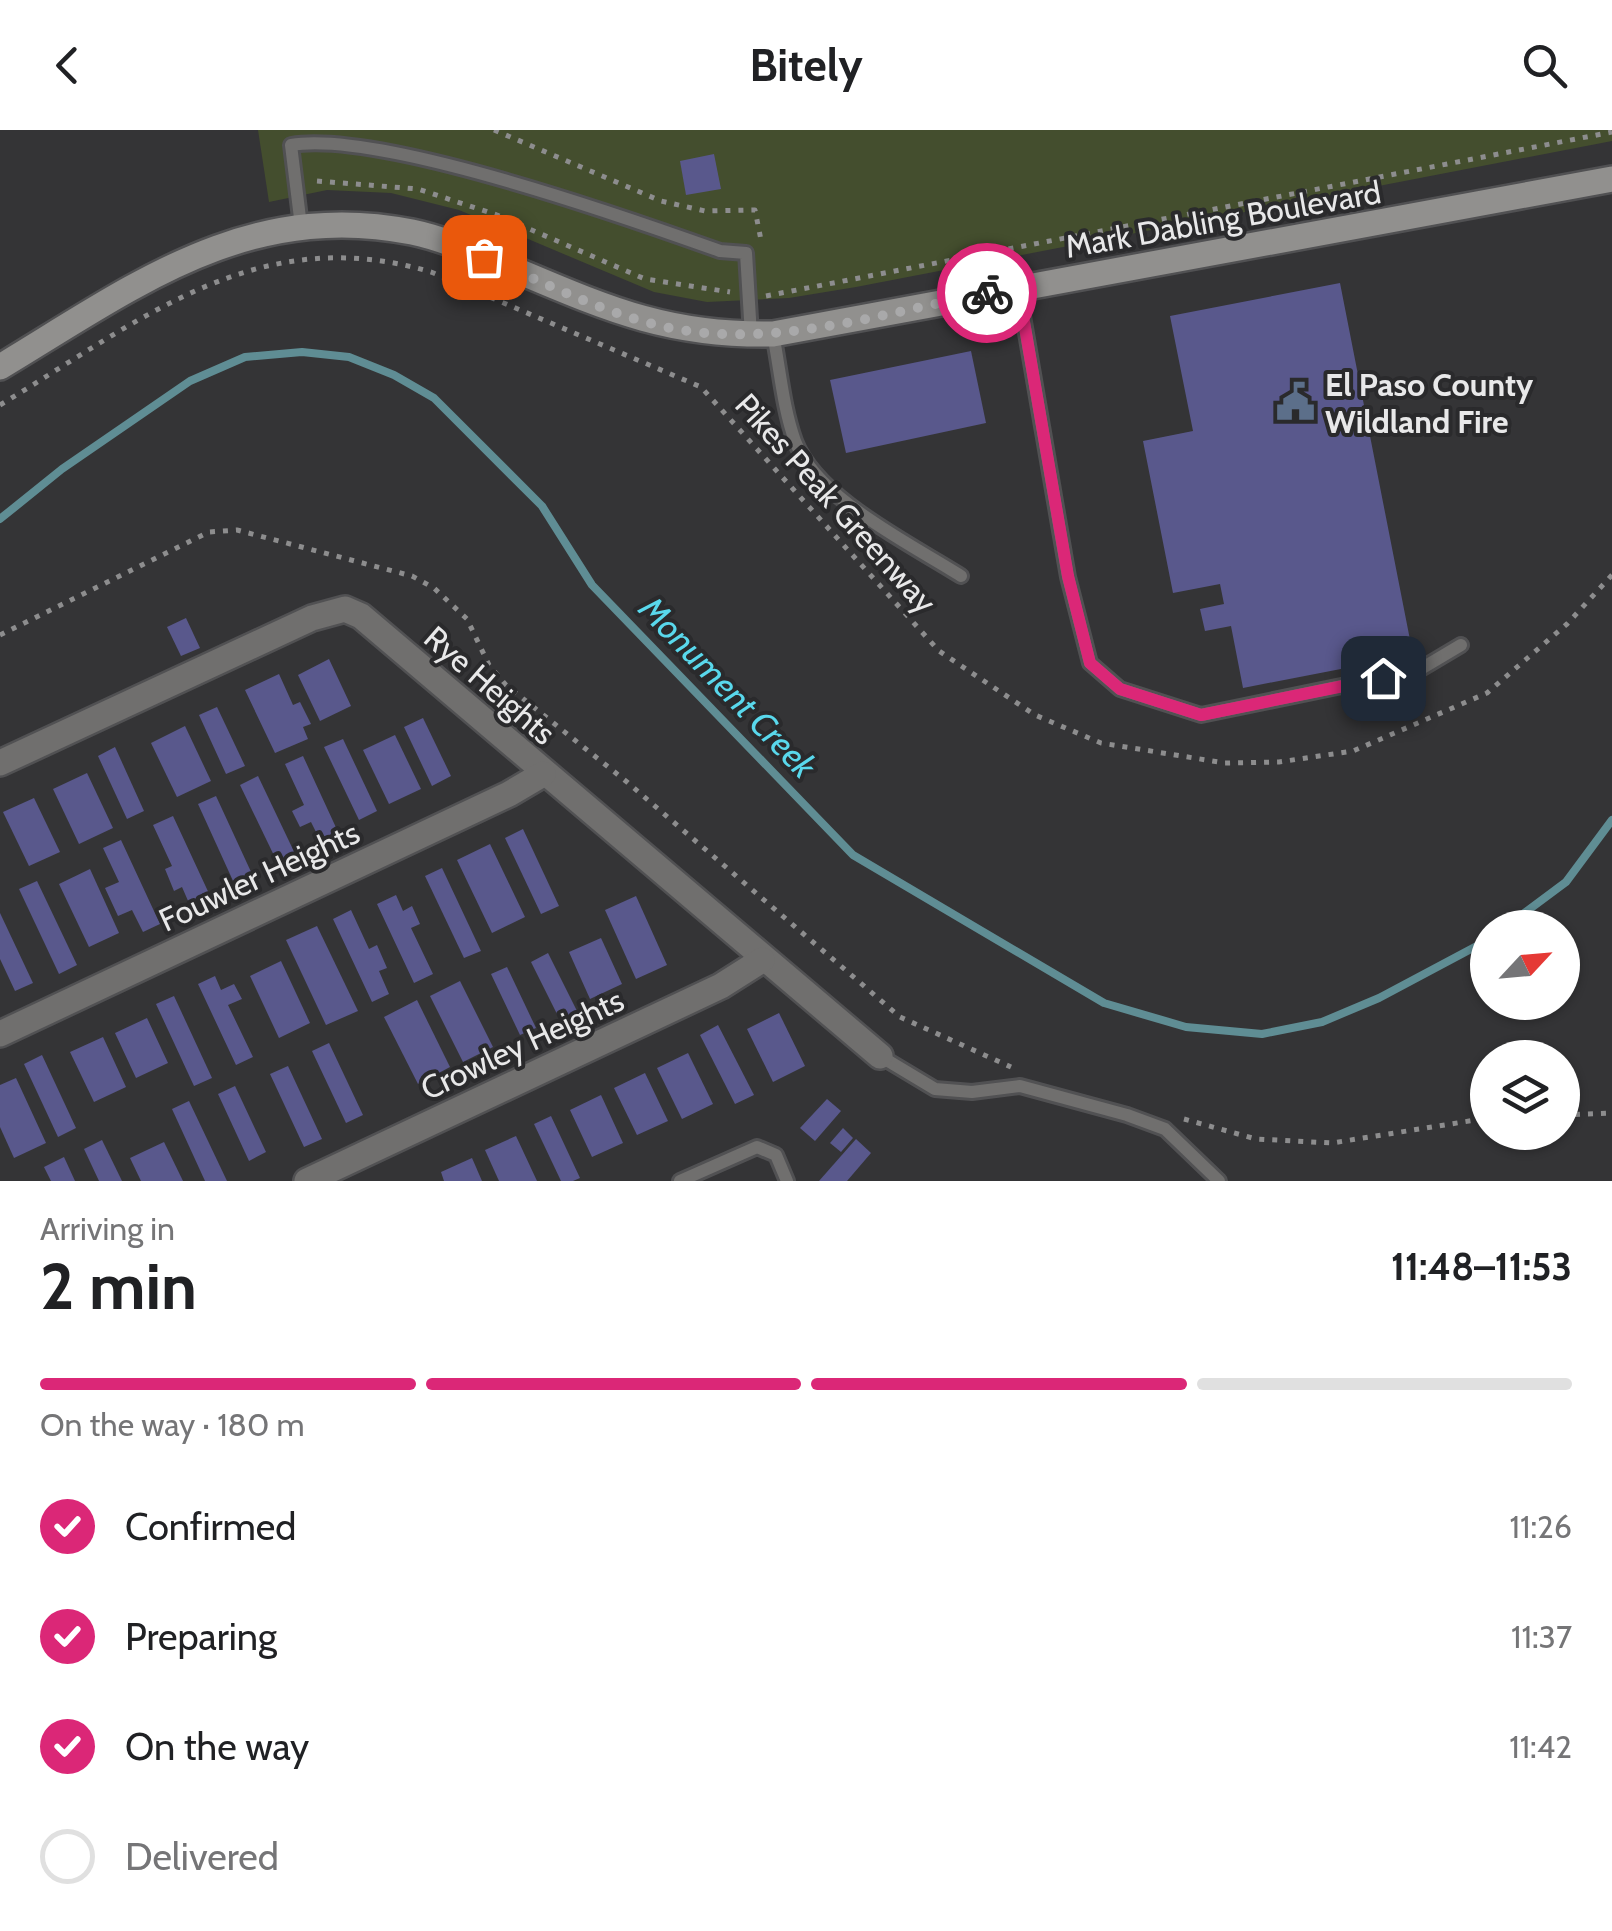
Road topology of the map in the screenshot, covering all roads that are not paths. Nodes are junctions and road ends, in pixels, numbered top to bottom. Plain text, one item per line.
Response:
1 (1612, 179) edge
2 (301, 226) junction
3 (1018, 287) junction
4 (762, 334) junction
5 (0, 367) edge
6 (961, 576) dead end
7 (1461, 645) dead end
8 (0, 763) edge
9 (543, 774) junction
10 (762, 960) junction
11 (0, 1034) edge
12 (880, 1056) joint
13 (307, 1181) edge
14 (680, 1181) edge
15 (787, 1181) edge
16 (1219, 1181) edge

1 - 3 street, Mark Dabling Boulevard
2 - 4 street, Mark Dabling Boulevard
2 - 4 lane
2 - 5 street, Mark Dabling Boulevard
3 - 4 street, Mark Dabling Boulevard
3 - 7 lane
4 - 6 lane
8 - 9 street, Rye Heights
9 - 10 street, Rye Heights
9 - 11 street, Fouwler Heights
10 - 12 street, Rye Heights
10 - 13 street, Crowley Heights
12 - 16 lane
14 - 15 lane

